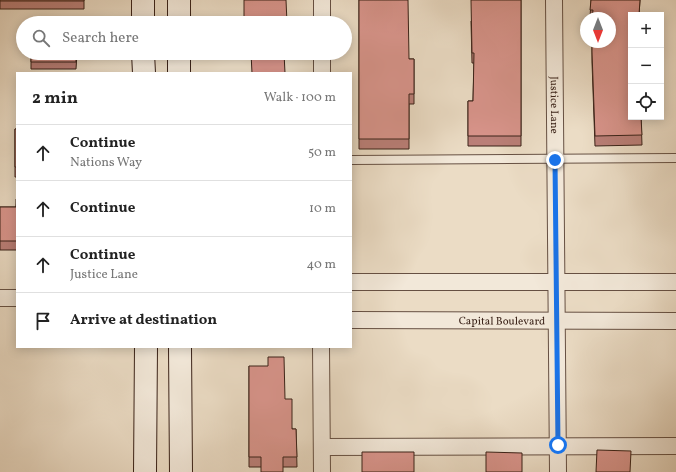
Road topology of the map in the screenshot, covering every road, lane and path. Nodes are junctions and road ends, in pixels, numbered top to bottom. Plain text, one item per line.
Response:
1 (143, 0) edge
2 (179, 0) edge
3 (322, 0) edge
4 (554, 0) edge
5 (143, 16) edge
6 (179, 16) edge
7 (322, 16) edge
8 (144, 60) edge
9 (179, 60) edge
10 (322, 60) edge
11 (144, 72) edge
12 (179, 72) edge
13 (322, 72) edge
14 (676, 158) edge
15 (352, 160) edge
16 (555, 160) junction
17 (352, 282) edge
18 (556, 282) junction
19 (676, 282) edge
20 (0, 298) edge
21 (16, 298) edge
22 (352, 320) edge
23 (556, 320) junction
24 (676, 321) edge
25 (146, 348) edge
26 (180, 348) edge
27 (321, 348) edge
28 (558, 445) junction
29 (676, 446) edge
30 (322, 447) junction
31 (145, 472) edge
32 (181, 472) edge
33 (322, 472) edge
34 (558, 472) edge

1 - 5 main road
2 - 6 main road
3 - 7 street
4 - 16 street, Justice Lane
8 - 11 main road
9 - 12 main road
10 - 13 street
14 - 16 lane
15 - 16 lane
16 - 18 street, Justice Lane
17 - 18 street
18 - 19 street
18 - 23 street, Justice Lane
20 - 21 street
22 - 23 street, Capital Boulevard
23 - 24 street, Capital Boulevard
23 - 28 street, Justice Lane
25 - 31 main road
26 - 32 main road
27 - 30 street
28 - 29 street
28 - 30 street
28 - 34 street, Justice Lane
30 - 33 street

